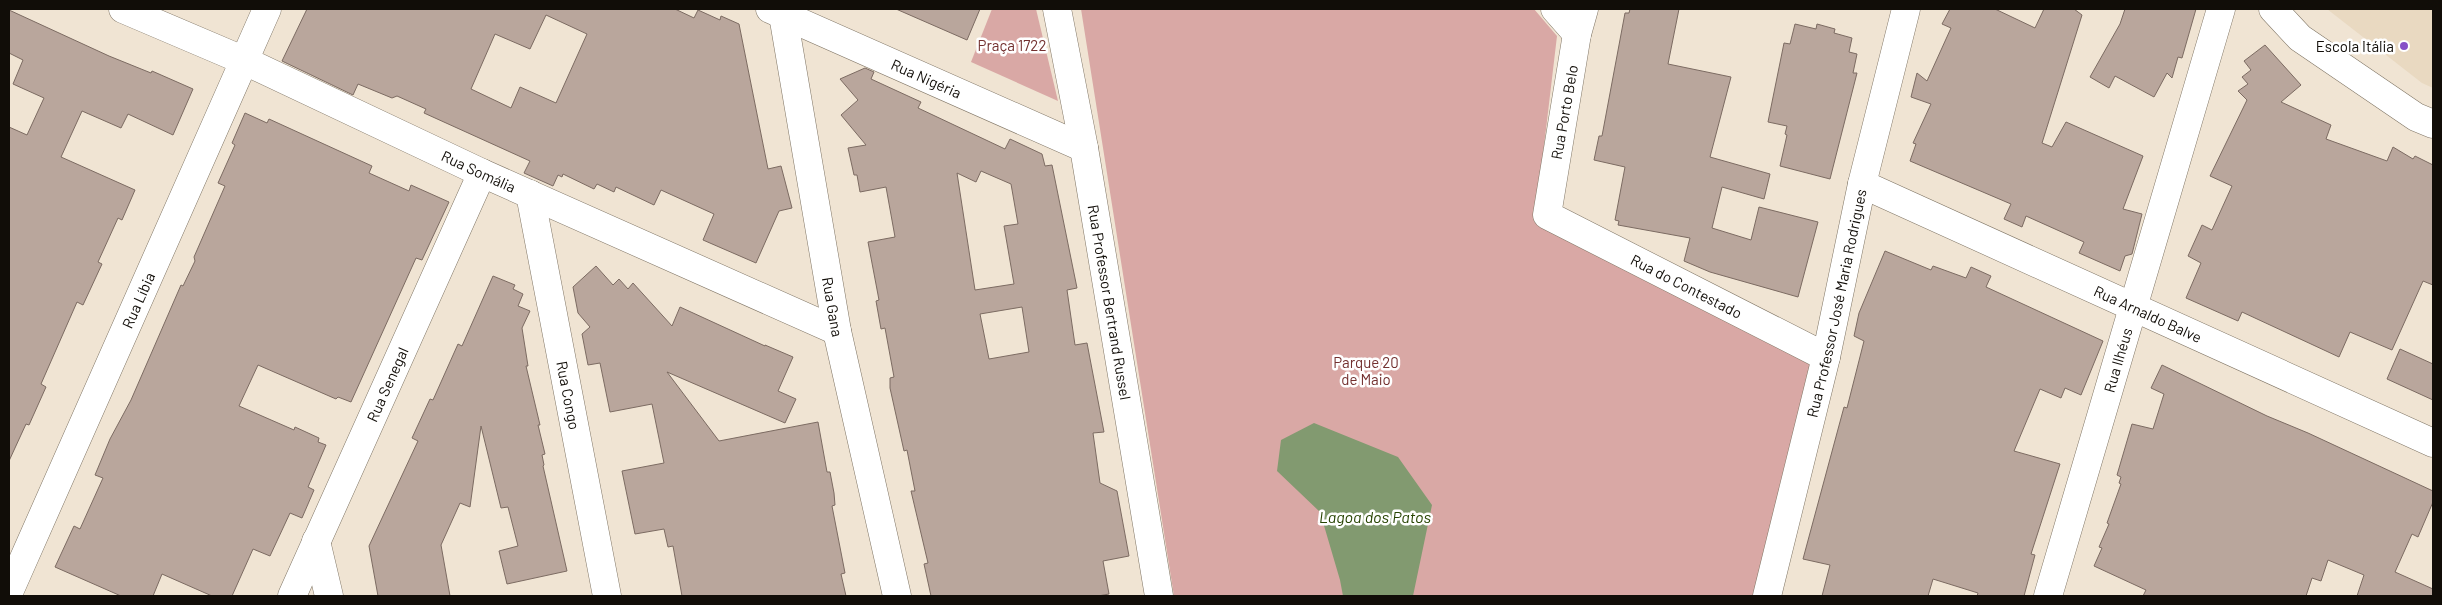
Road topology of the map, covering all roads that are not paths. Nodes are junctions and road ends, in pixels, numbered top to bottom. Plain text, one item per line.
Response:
1 (123, 9) edge
2 (267, 9) edge
3 (1057, 9) edge
4 (1555, 9) edge
5 (1906, 9) edge
6 (2221, 9) edge
7 (2273, 9) edge
8 (776, 12) edge
9 (1580, 21) edge
10 (245, 61) junction
11 (2433, 124) edge
12 (1084, 148) junction
13 (482, 172) junction
14 (1862, 184) junction
15 (530, 194) junction
16 (1546, 215) joint
17 (2133, 308) junction
18 (837, 331) junction
19 (1826, 358) junction
20 (2433, 443) edge
21 (316, 541) junction
22 (9, 592) edge
23 (292, 596) edge
24 (329, 596) edge
25 (607, 596) edge
26 (897, 596) edge
27 (1159, 596) edge
28 (1767, 596) edge
29 (2048, 596) edge

1 - 10 street, Rua Somália
2 - 10 street, Rua Líbia
3 - 12 street, Rua Professor Bertrand Russel
4 - 9 street
5 - 14 street, Rua Professor José Maria Rodrigues
6 - 17 street, Rua Ilhéus
7 - 11 street
8 - 12 street, Rua Nigéria
8 - 18 street, Rua Gana
9 - 16 street, Rua Porto Belo
10 - 13 street, Rua Somália
10 - 22 street, Rua Líbia
12 - 27 street, Rua Professor Bertrand Russel
13 - 15 street, Rua Somália
13 - 21 street, Rua Senegal
14 - 17 street, Rua Arnaldo Balve
14 - 19 street, Rua Professor José Maria Rodrigues
15 - 18 street, Rua Somália
15 - 25 street, Rua Congo
16 - 19 street, Rua do Contestado
17 - 20 street, Rua Arnaldo Balve
17 - 29 street, Rua Ilhéus
18 - 26 street, Rua Gana
19 - 28 street, Rua Professor José Maria Rodrigues
21 - 23 street, Rua Senegal
21 - 24 street

